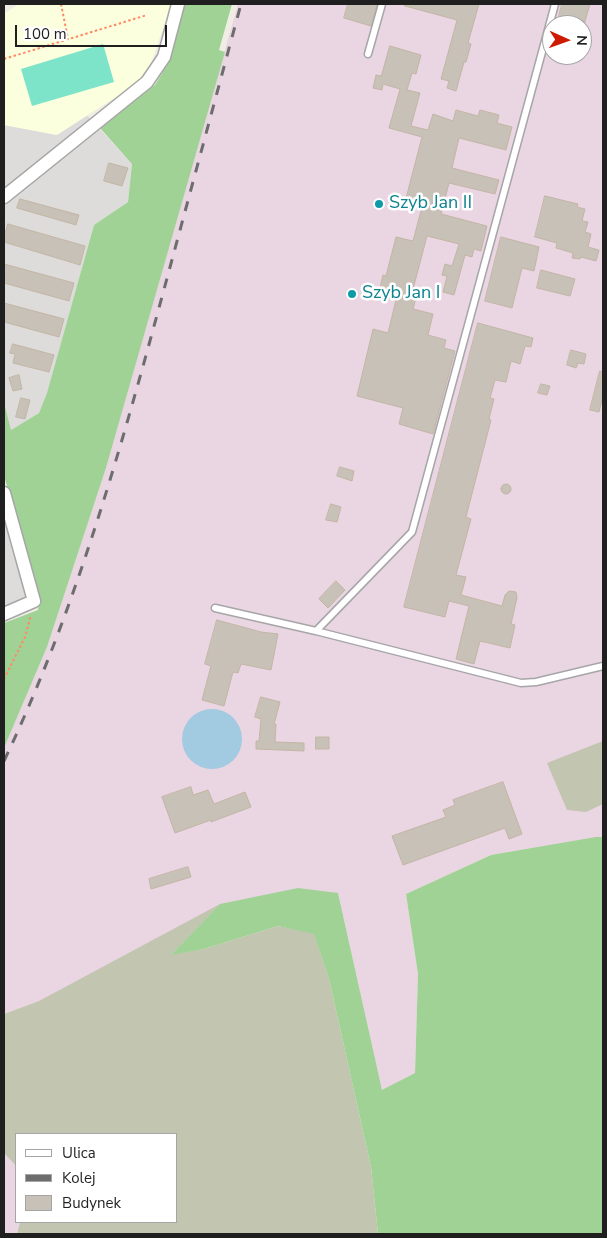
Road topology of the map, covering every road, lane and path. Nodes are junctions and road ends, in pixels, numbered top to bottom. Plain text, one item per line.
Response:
1 (61, 4) edge
2 (178, 4) edge
3 (382, 4) edge
4 (555, 4) edge
5 (147, 15) dead end
6 (68, 39) junction
7 (368, 54) dead end
8 (4, 59) edge
9 (4, 197) edge
10 (4, 493) edge
11 (34, 601) junction
12 (215, 608) dead end
13 (4, 614) edge
14 (316, 631) junction
15 (603, 666) edge
16 (4, 679) edge

1 - 6 path
2 - 9 street
3 - 7 lane
4 - 14 lane
5 - 6 path
6 - 8 path
10 - 11 street
11 - 13 street
11 - 16 path
12 - 14 lane
14 - 15 lane

